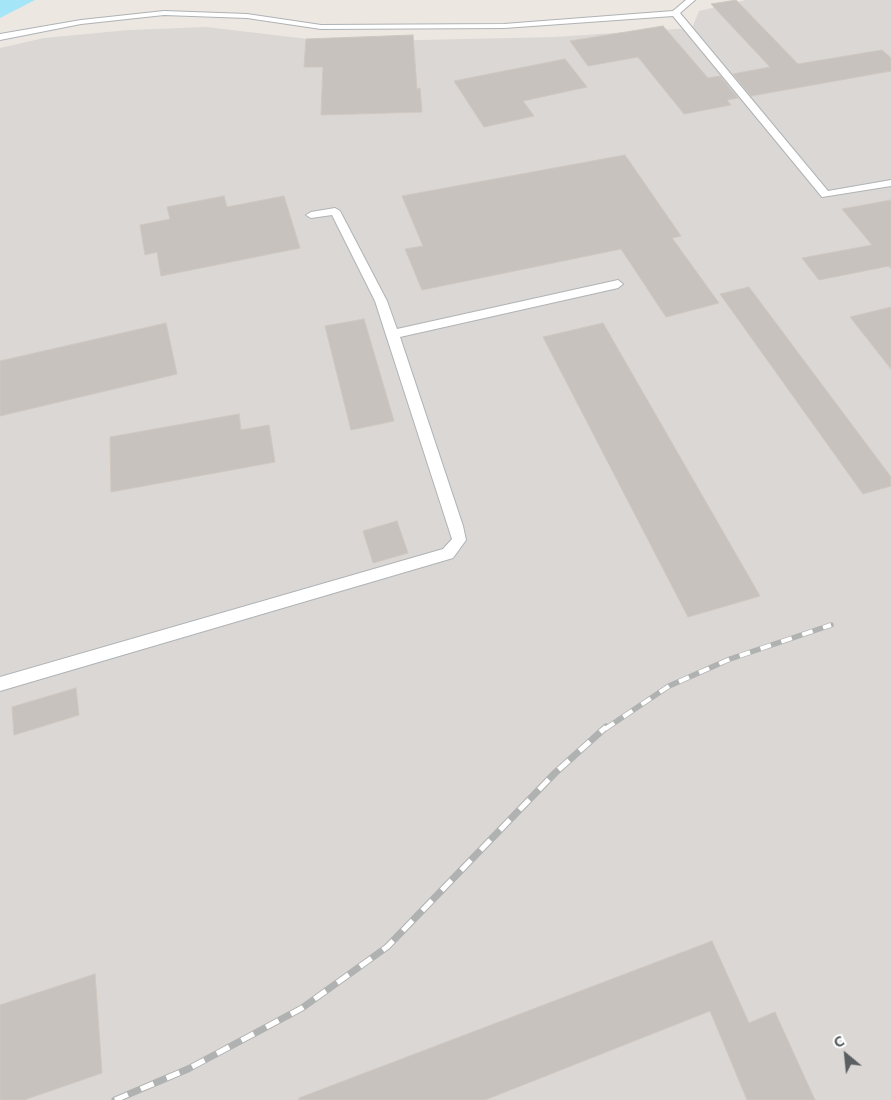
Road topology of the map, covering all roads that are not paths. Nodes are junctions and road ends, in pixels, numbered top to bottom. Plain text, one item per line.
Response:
1 (691, 0) edge
2 (675, 13) junction
3 (0, 37) edge
4 (891, 183) edge
5 (310, 215) dead end
6 (618, 284) dead end
7 (393, 334) junction
8 (0, 684) edge

1 - 2 lane
2 - 3 lane
2 - 4 lane
5 - 7 lane
6 - 7 lane
7 - 8 lane

